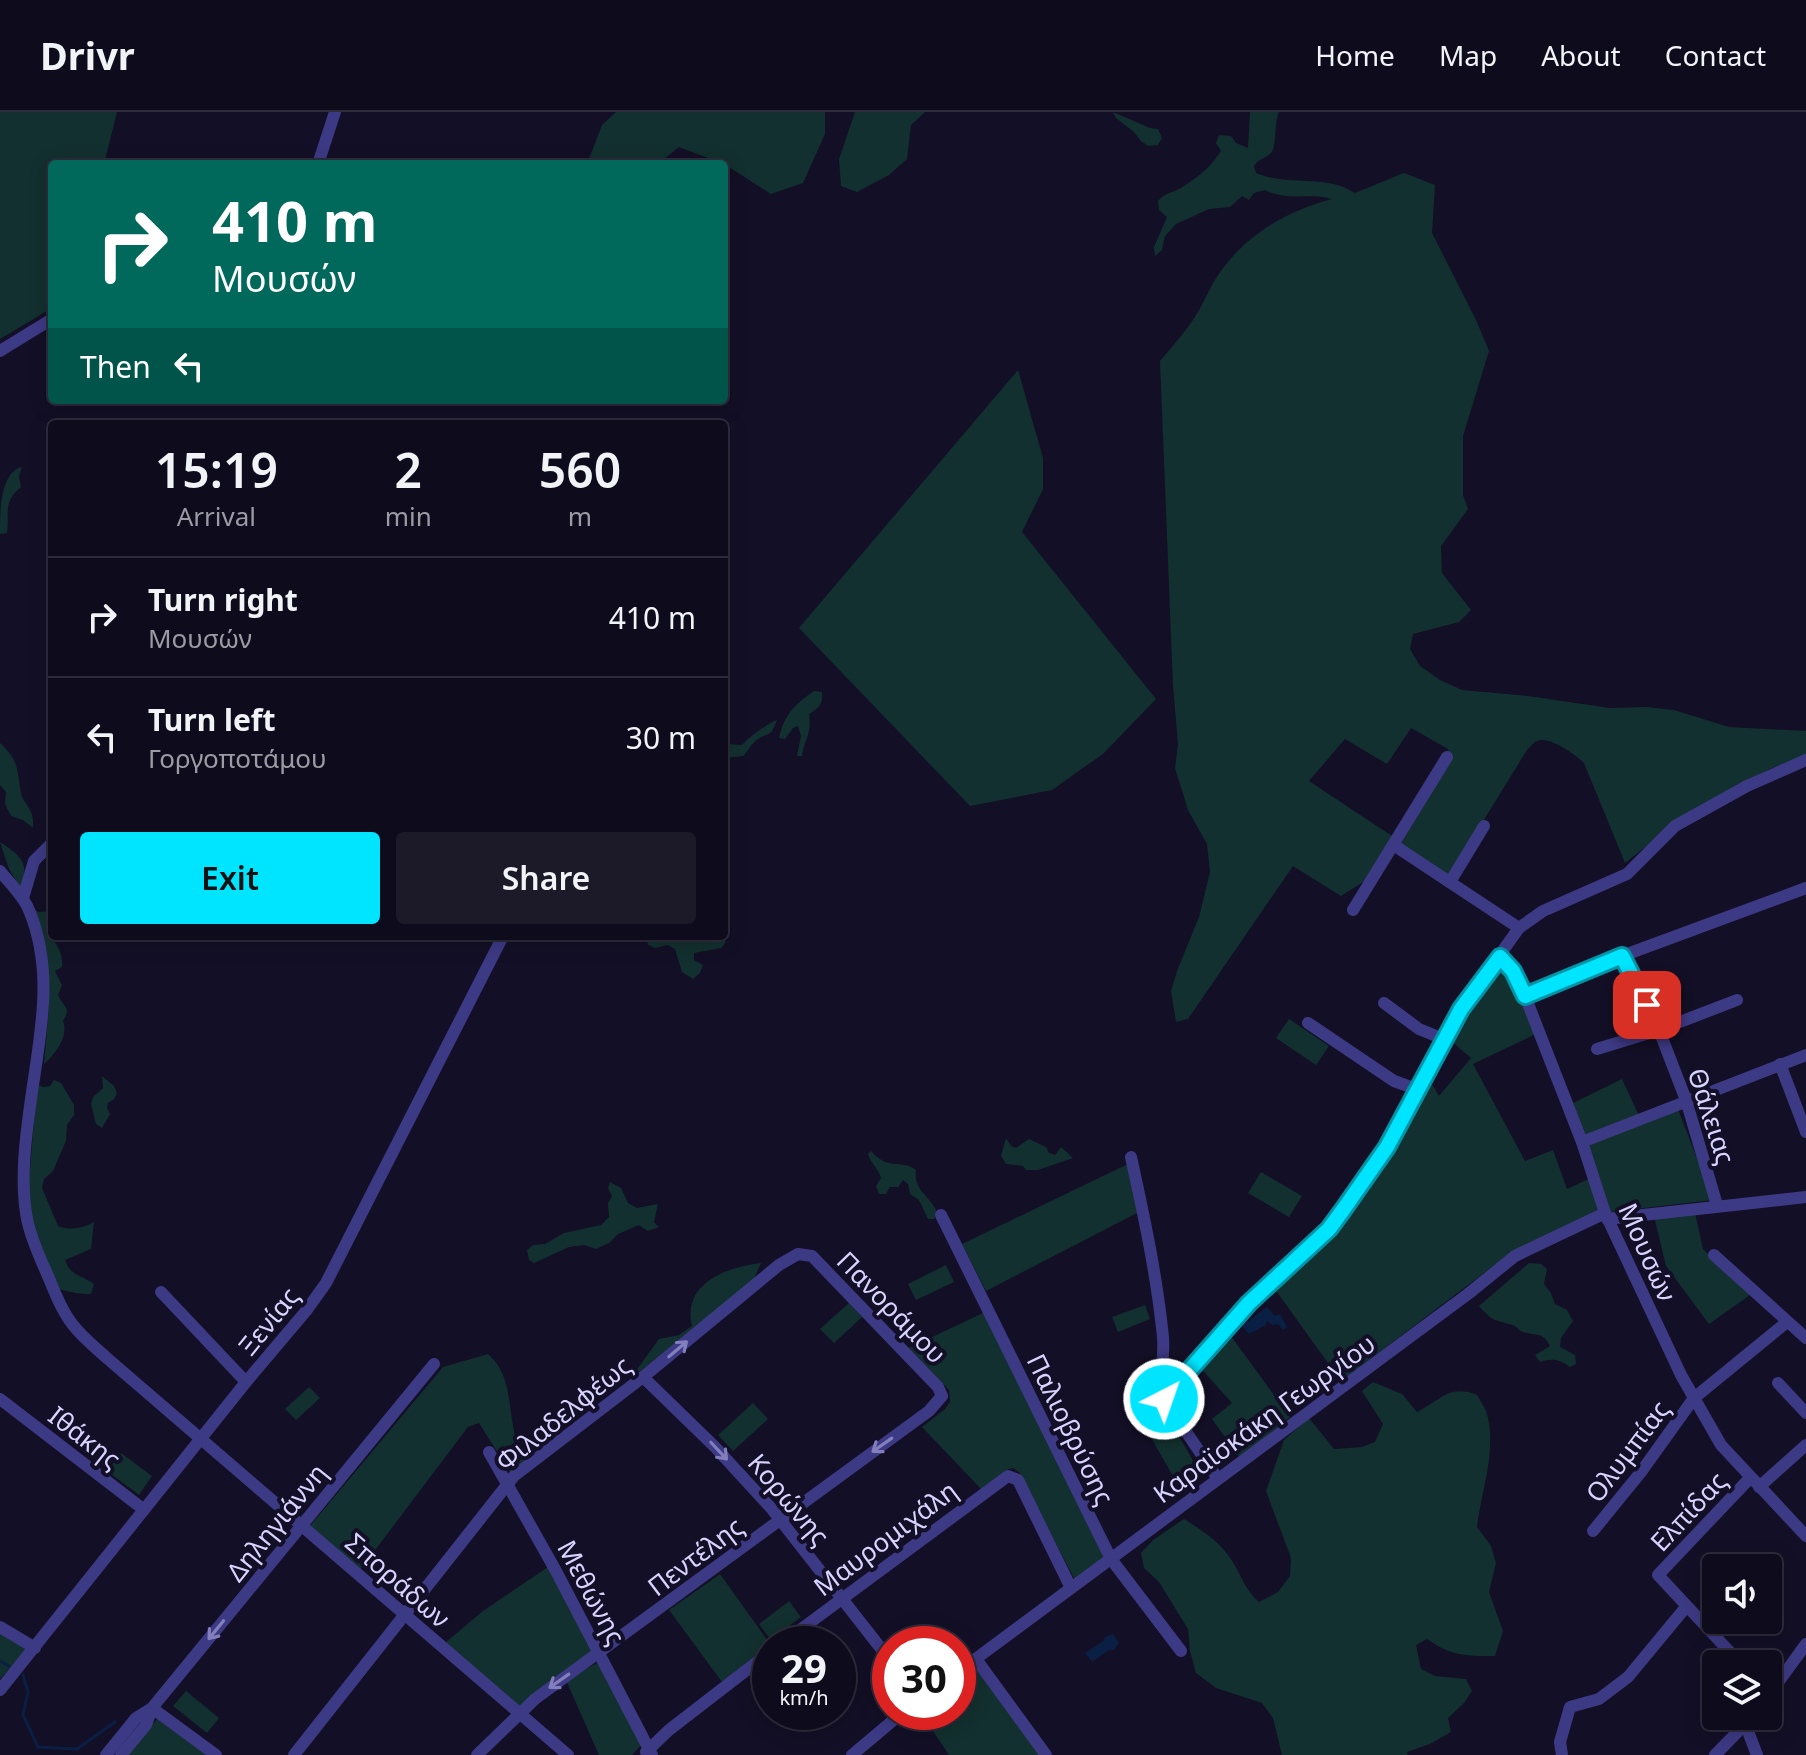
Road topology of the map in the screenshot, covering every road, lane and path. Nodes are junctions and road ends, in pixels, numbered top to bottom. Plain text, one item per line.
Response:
1 (335, 112) edge
2 (319, 160) edge
3 (48, 321) edge
4 (0, 351) edge
5 (1447, 757) dead end
6 (1806, 760) edge
7 (1484, 826) dead end
8 (1395, 846) junction
9 (48, 847) edge
10 (0, 871) edge
11 (1450, 882) junction
12 (5, 885) edge
13 (1806, 888) edge
14 (23, 898) junction
15 (1353, 910) dead end
16 (1519, 928) junction
17 (501, 940) edge
18 (1622, 956) junction
19 (1500, 957) junction
20 (1525, 996) junction
21 (1737, 1000) dead end
22 (1384, 1003) dead end
23 (1308, 1023) dead end
24 (1659, 1030) junction
25 (1446, 1040) junction
26 (1597, 1049) dead end
27 (1806, 1055) edge
28 (1780, 1064) junction
29 (1419, 1090) junction
30 (1686, 1100) junction
31 (1806, 1132) edge
32 (1582, 1142) junction
33 (1131, 1157) dead end
34 (1806, 1197) edge
35 (1717, 1205) junction
36 (941, 1215) dead end
37 (1606, 1216) junction
38 (804, 1254) joint
39 (1714, 1255) dead end
40 (161, 1292) dead end
41 (1787, 1322) junction
42 (1806, 1338) edge
43 (434, 1364) dead end
44 (643, 1377) junction
45 (246, 1382) junction
46 (1778, 1383) dead end
47 (942, 1396) joint
48 (1694, 1398) junction
49 (0, 1399) edge
50 (1164, 1399) junction
51 (1806, 1413) edge
52 (200, 1439) junction
53 (1806, 1445) edge
54 (489, 1452) dead end
55 (1218, 1479) junction
56 (1755, 1482) junction
57 (508, 1484) junction
58 (143, 1509) junction
59 (781, 1519) junction
60 (301, 1526) junction
61 (1593, 1531) dead end
62 (1806, 1536) edge
63 (1111, 1559) junction
64 (1071, 1588) junction
65 (841, 1598) junction
66 (1686, 1607) junction
67 (406, 1616) junction
68 (804, 1626) edge
69 (0, 1627) edge
70 (872, 1637) edge
71 (1806, 1644) edge
72 (35, 1648) junction
73 (1727, 1650) edge
74 (1181, 1651) dead end
75 (600, 1653) junction
76 (976, 1659) joint
77 (752, 1666) edge
78 (1782, 1676) edge
79 (0, 1690) edge
80 (152, 1708) junction
81 (519, 1713) junction
82 (882, 1730) edge
83 (1741, 1730) edge
84 (1752, 1730) edge
85 (648, 1753) edge
86 (1558, 1753) edge
87 (106, 1755) edge
88 (121, 1755) edge
89 (216, 1755) edge
90 (294, 1755) edge
91 (477, 1755) edge
92 (568, 1755) edge
93 (852, 1755) edge
94 (1046, 1755) edge
95 (1715, 1755) edge
96 (1757, 1755) edge

1 - 2 street
3 - 4 street
5 - 8 street
6 - 16 street
7 - 11 street
8 - 11 street
8 - 15 street
9 - 14 street
10 - 12 street
11 - 16 street
12 - 14 street
13 - 18 street
14 - 52 street, Σποράδων
16 - 19 street
17 - 45 street, Ξενίας
18 - 20 street
18 - 24 street, Θάλειας
19 - 20 street, Μουσών
19 - 25 street
20 - 32 street, Μουσών
21 - 24 street
22 - 25 street
23 - 29 street
24 - 26 street
24 - 30 street, Θάλειας
25 - 29 street
27 - 28 street
28 - 30 street
28 - 31 street
29 - 50 street
30 - 32 street
30 - 35 street, Θάλειας
32 - 37 street, Μουσών
33 - 50 street
34 - 35 street, Καραϊσκάκη Γεωργίου
35 - 37 street, Καραϊσκάκη Γεωργίου
36 - 63 street, Παλιοβρύσης
37 - 48 street, Μουσών
37 - 55 street, Καραϊσκάκη Γεωργίου
44 -> 38 street, Φιλαδελφέως
38 - 47 street, Πανοράμου
39 - 41 street
40 - 45 street
41 - 42 street
41 - 48 street, Ολυμπίας
43 - 60 street, Δηληγιάννη
44 - 57 street, Φιλαδελφέως
44 -> 59 street, Κορώνης
45 - 52 street, Ξενίας
46 - 51 street
47 -> 59 street, Πεντέλης
48 - 56 street, Μουσών
48 - 61 street, Ολυμπίας
49 - 58 street, Ιθάκης
50 - 55 street
52 - 58 street, Ξενίας
52 - 60 street, Σποράδων
53 - 56 street, Ελπίδας
54 - 57 street, Μεθώνης
55 - 63 street, Καραϊσκάκη Γεωργίου
56 - 62 street, Μουσών
56 - 66 street, Ελπίδας
57 - 67 street, Φιλαδελφέως
57 - 75 street, Μεθώνης
58 - 72 street, Ξενίας
59 - 65 street, Κορώνης
59 - 75 street, Πεντέλης
60 - 67 street, Σποράδων
60 -> 80 street, Δηληγιάννη
63 - 64 street, Καραϊσκάκη Γεωργίου
63 - 74 street, Παλιοβρύσης
64 - 65 street, Μαυρομιχάλη
64 - 76 street, Καραϊσκάκη Γεωργίου
65 - 68 street, Μαυρομιχάλη
65 - 70 street, Κορώνης
66 - 73 street
66 - 86 street
67 - 81 street, Σποράδων
67 - 90 street, Φιλαδελφέως
69 - 72 street
71 - 78 street
72 - 79 street, Ξενίας
75 -> 81 street, Πεντέλης
75 - 85 street, Μεθώνης
76 - 94 street
77 - 85 street
80 - 87 street, Δηληγιάννη
80 - 88 street, Δηληγιάννη
80 - 89 street
81 - 91 street, Πεντέλης
81 - 92 street, Σποράδων
82 - 93 street
83 - 95 street
84 - 96 street

